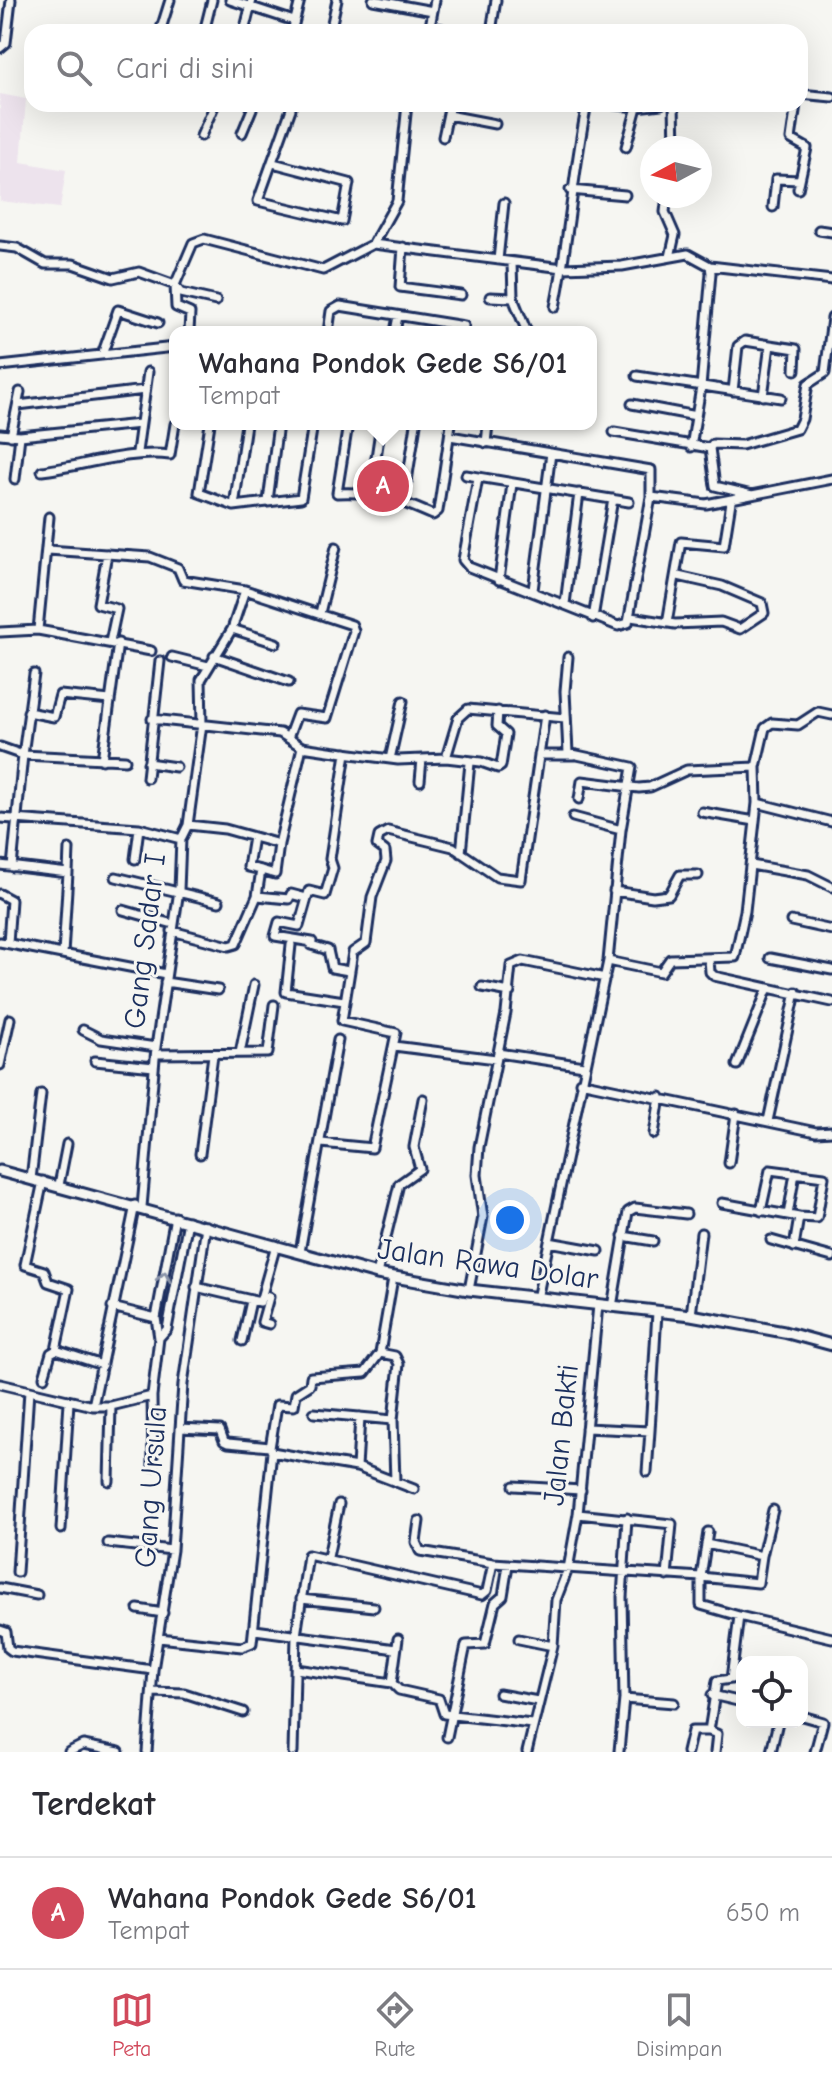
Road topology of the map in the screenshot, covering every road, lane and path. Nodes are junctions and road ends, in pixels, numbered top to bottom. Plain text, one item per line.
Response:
1 (11, 0) edge
2 (170, 0) edge
3 (212, 0) edge
4 (230, 0) edge
5 (300, 0) edge
6 (337, 0) edge
7 (373, 0) edge
8 (435, 0) edge
9 (496, 0) edge
10 (251, 4) edge
11 (433, 11) junction
12 (294, 21) junction
13 (162, 24) edge
14 (206, 24) edge
15 (246, 24) edge
16 (293, 24) edge
17 (332, 24) edge
18 (431, 24) edge
19 (492, 24) edge
20 (0, 48) edge
21 (808, 94) edge
22 (832, 94) edge
23 (212, 112) edge
24 (251, 112) edge
25 (290, 112) edge
26 (406, 112) edge
27 (449, 112) edge
28 (585, 112) edge
29 (636, 112) edge
30 (674, 112) edge
31 (795, 112) edge
32 (448, 115) junction
33 (495, 124) dead end
34 (242, 133) dead end
35 (201, 136) dead end
36 (675, 136) edge
37 (443, 137) dead end
38 (626, 147) dead end
39 (273, 163) junction
40 (570, 190) junction
41 (625, 195) dead end
42 (504, 203) dead end
43 (773, 207) dead end
44 (666, 208) edge
45 (819, 230) dead end
46 (832, 232) edge
47 (373, 244) junction
48 (0, 246) edge
49 (403, 247) junction
50 (670, 257) junction
51 (498, 260) junction
52 (512, 262) junction
53 (710, 266) junction
54 (563, 268) junction
55 (832, 280) edge
56 (175, 285) junction
57 (461, 295) dead end
58 (490, 297) dead end
59 (513, 298) junction
60 (216, 301) dead end
61 (555, 307) dead end
62 (398, 316) junction
63 (832, 318) edge
64 (158, 323) dead end
65 (189, 326) edge
66 (329, 326) edge
67 (396, 326) edge
68 (464, 326) edge
69 (525, 326) edge
70 (770, 345) junction
71 (169, 347) edge
72 (103, 352) junction
73 (0, 366) edge
74 (795, 370) dead end
75 (148, 372) dead end
76 (637, 376) dead end
77 (701, 387) junction
78 (145, 390) junction
79 (733, 391) junction
80 (20, 392) dead end
81 (763, 396) junction
82 (781, 398) dead end
83 (632, 404) dead end
84 (18, 405) junction
85 (696, 416) junction
86 (140, 424) junction
87 (174, 430) edge
88 (209, 430) edge
89 (245, 430) edge
90 (277, 430) edge
91 (312, 430) edge
92 (347, 430) edge
93 (380, 430) edge
94 (415, 430) edge
95 (450, 430) edge
96 (487, 430) edge
97 (614, 432) dead end
98 (0, 434) edge
99 (16, 436) junction
100 (450, 436) junction
101 (486, 443) junction
102 (691, 447) junction
103 (710, 448) junction
104 (137, 452) junction
105 (551, 453) junction
106 (42, 471) dead end
107 (466, 475) dead end
108 (478, 478) junction
109 (15, 479) dead end
110 (832, 479) edge
111 (512, 484) junction
112 (547, 487) junction
113 (371, 491) junction
114 (579, 493) junction
115 (754, 496) junction
116 (651, 497) junction
117 (613, 499) junction
118 (404, 500) junction
119 (268, 501) junction
120 (629, 502) dead end
121 (731, 502) junction
122 (234, 506) junction
123 (49, 517) dead end
124 (671, 540) dead end
125 (681, 542) junction
126 (336, 547) dead end
127 (48, 550) junction
128 (107, 554) junction
129 (678, 576) junction
130 (499, 580) junction
131 (245, 590) junction
132 (533, 590) junction
133 (565, 604) junction
134 (320, 613) junction
135 (631, 617) junction
136 (593, 618) junction
137 (667, 623) junction
138 (232, 629) junction
139 (38, 630) junction
140 (0, 632) edge
141 (114, 642) junction
142 (276, 643) dead end
143 (151, 651) dead end
144 (214, 656) junction
145 (172, 657) dead end
146 (568, 657) dead end
147 (160, 661) dead end
148 (208, 666) junction
149 (34, 674) dead end
150 (289, 682) dead end
151 (110, 700) junction
152 (403, 701) dead end
153 (498, 711) junction
154 (28, 712) junction
155 (545, 715) junction
156 (832, 715) edge
157 (565, 718) junction
158 (152, 719) junction
159 (202, 724) junction
160 (288, 738) junction
161 (0, 747) edge
162 (302, 747) junction
163 (346, 753) junction
164 (23, 755) junction
165 (539, 755) junction
166 (573, 755) junction
167 (446, 758) junction
168 (390, 759) junction
169 (422, 759) junction
170 (102, 760) junction
171 (125, 760) dead end
172 (148, 763) junction
173 (470, 763) junction
174 (176, 767) dead end
175 (756, 767) junction
176 (147, 778) dead end
177 (420, 781) dead end
178 (629, 785) junction
179 (579, 799) dead end
180 (757, 803) junction
181 (702, 812) dead end
182 (573, 817) dead end
183 (0, 818) edge
184 (16, 819) junction
185 (755, 821) junction
186 (832, 822) edge
187 (188, 825) junction
188 (139, 828) junction
189 (621, 830) junction
190 (253, 837) junction
191 (181, 839) junction
192 (279, 844) junction
193 (69, 849) dead end
194 (461, 853) junction
195 (135, 859) dead end
196 (0, 865) edge
197 (751, 865) junction
198 (12, 867) junction
199 (261, 870) junction
200 (68, 873) junction
201 (698, 875) dead end
202 (116, 877) dead end
203 (832, 887) edge
204 (179, 890) junction
205 (614, 891) junction
206 (0, 894) edge
207 (257, 896) junction
208 (306, 898) junction
209 (219, 902) dead end
210 (123, 910) dead end
211 (791, 921) dead end
212 (172, 928) junction
213 (832, 930) edge
214 (4, 942) edge
215 (291, 945) dead end
216 (63, 954) junction
217 (770, 958) dead end
218 (709, 959) junction
219 (608, 961) junction
220 (832, 970) edge
221 (349, 971) junction
222 (166, 978) junction
223 (605, 978) junction
224 (254, 985) dead end
225 (482, 987) dead end
226 (768, 988) junction
227 (218, 990) dead end
228 (510, 992) junction
229 (796, 992) junction
230 (344, 1001) junction
231 (832, 1002) edge
232 (274, 1005) dead end
233 (10, 1019) dead end
234 (83, 1030) dead end
235 (338, 1040) dead end
236 (394, 1046) junction
237 (156, 1051) junction
238 (240, 1053) junction
239 (213, 1055) junction
240 (497, 1056) junction
241 (95, 1061) dead end
242 (0, 1065) edge
243 (737, 1065) dead end
244 (584, 1066) junction
245 (154, 1067) junction
246 (580, 1082) junction
247 (41, 1094) dead end
248 (660, 1097) junction
249 (423, 1099) dead end
250 (736, 1114) junction
251 (768, 1121) junction
252 (832, 1131) edge
253 (654, 1134) dead end
254 (321, 1143) junction
255 (67, 1144) dead end
256 (200, 1154) dead end
257 (729, 1163) dead end
258 (0, 1171) edge
259 (795, 1173) junction
260 (31, 1179) junction
261 (43, 1181) junction
262 (59, 1185) junction
263 (722, 1203) dead end
264 (138, 1206) junction
265 (761, 1211) junction
266 (686, 1214) dead end
267 (788, 1215) junction
268 (175, 1217) junction
269 (799, 1217) junction
270 (189, 1220) junction
271 (206, 1226) junction
272 (701, 1233) dead end
273 (623, 1236) junction
274 (771, 1240) dead end
275 (653, 1241) dead end
276 (549, 1242) junction
277 (276, 1245) junction
278 (794, 1247) junction
279 (599, 1251) dead end
280 (300, 1252) junction
281 (832, 1257) edge
282 (377, 1274) junction
283 (393, 1278) junction
284 (196, 1287) junction
285 (469, 1290) junction
286 (262, 1295) junction
287 (537, 1299) junction
288 (251, 1301) junction
289 (598, 1305) junction
290 (112, 1307) junction
291 (612, 1307) junction
292 (657, 1312) junction
293 (691, 1315) junction
294 (156, 1318) junction
295 (269, 1324) dead end
296 (159, 1338) junction
297 (242, 1341) dead end
298 (832, 1345) edge
299 (56, 1350) junction
300 (380, 1353) junction
301 (102, 1365) junction
302 (44, 1377) dead end
303 (0, 1384) edge
304 (29, 1391) junction
305 (152, 1396) junction
306 (69, 1402) junction
307 (93, 1406) junction
308 (111, 1406) junction
309 (314, 1413) dead end
310 (360, 1417) junction
311 (393, 1420) junction
312 (180, 1428) junction
313 (586, 1428) junction
314 (650, 1431) junction
315 (271, 1450) junction
316 (153, 1466) dead end
317 (357, 1467) junction
318 (647, 1472) dead end
319 (109, 1481) dead end
320 (395, 1481) junction
321 (514, 1486) dead end
322 (414, 1489) dead end
323 (581, 1490) junction
324 (339, 1504) dead end
325 (773, 1510) dead end
326 (578, 1514) junction
327 (627, 1518) junction
328 (419, 1521) dead end
329 (61, 1529) dead end
330 (708, 1532) dead end
331 (108, 1543) dead end
332 (706, 1544) junction
333 (172, 1550) junction
334 (762, 1556) junction
335 (328, 1557) junction
336 (493, 1563) junction
337 (508, 1565) junction
338 (568, 1569) junction
339 (17, 1572) dead end
340 (626, 1573) junction
341 (667, 1576) junction
342 (701, 1577) junction
343 (0, 1588) edge
344 (37, 1595) dead end
345 (301, 1599) junction
346 (374, 1607) dead end
347 (138, 1609) dead end
348 (163, 1613) junction
349 (739, 1616) junction
350 (0, 1630) edge
351 (255, 1630) junction
352 (296, 1636) junction
353 (159, 1638) junction
354 (832, 1638) edge
355 (398, 1639) dead end
356 (519, 1639) dead end
357 (553, 1646) junction
358 (396, 1649) junction
359 (296, 1669) junction
360 (153, 1670) junction
361 (392, 1683) junction
362 (152, 1692) junction
363 (499, 1694) dead end
364 (712, 1695) junction
365 (624, 1699) junction
366 (538, 1701) junction
367 (736, 1701) edge
368 (674, 1703) dead end
369 (243, 1712) dead end
370 (453, 1714) junction
371 (808, 1718) edge
372 (532, 1724) junction
373 (777, 1728) edge
374 (709, 1731) junction
375 (447, 1737) dead end
376 (619, 1751) edge
377 (69, 1752) edge
378 (119, 1752) edge
379 (147, 1752) edge
380 (293, 1752) edge
381 (527, 1752) edge
382 (687, 1752) edge
383 (715, 1752) edge
384 (771, 1752) edge
385 (815, 1752) edge

1 - 20 street
2 - 13 street
3 - 14 street
4 - 10 street
5 - 12 street
6 - 17 street
7 - 11 street
8 - 11 street
9 - 19 street
10 - 12 street
10 - 15 street
11 - 18 street
12 - 16 street
21 - 22 street
23 - 35 street
24 - 34 street
25 - 39 street
26 - 47 street
27 - 32 street
28 - 40 street
29 - 38 street
30 - 36 street
31 - 43 street
32 - 33 street
32 - 37 street
39 - 39 street
40 - 41 street
40 - 54 street
42 - 51 street
44 - 50 street
45 - 46 street
47 - 49 street
47 - 56 street
48 - 56 street
49 - 51 street
49 - 57 street
50 - 53 street
50 - 54 street
51 - 52 street
52 - 54 street
52 - 59 street
53 - 55 street
53 - 77 street
54 - 61 street
56 - 60 street
56 - 65 street
58 - 59 street
59 - 69 street
62 - 66 street
62 - 67 street
62 - 68 street
63 - 103 street
64 - 72 street
70 - 74 street
70 - 79 street
70 - 81 street
71 - 72 street
72 - 73 street
75 - 78 street
76 - 77 street
77 - 79 street
77 - 85 street
78 - 84 street
78 - 86 street
79 - 81 street
80 - 84 street
81 - 82 street
83 - 85 street
84 - 99 street
85 - 102 street
86 - 99 street
86 - 104 street
87 - 104 street
88 - 122 street
89 - 122 street
90 - 119 street
91 - 119 street
92 - 113 street
93 - 113 street
94 - 118 street
95 - 100 street
96 - 101 street
97 - 102 street
98 - 99 street
99 - 109 street
100 - 101 street
100 - 118 street
101 - 105 street
102 - 103 street
103 - 115 street
104 - 106 street
105 - 112 street
105 - 116 street
107 - 108 street
108 - 111 street
108 - 130 street
110 - 115 street
111 - 112 street
111 - 130 street
112 - 114 street
112 - 132 street
113 - 118 street
114 - 117 street
114 - 133 street
115 - 121 street
116 - 121 street
116 - 135 street
117 - 120 street
117 - 136 street
119 - 122 street
121 - 125 street
123 - 127 street
124 - 125 street
125 - 129 street
126 - 134 street
127 - 128 street
127 - 139 street
128 - 131 street
128 - 141 street
129 - 137 street
129 - 137 street
130 - 132 street
131 - 134 street
131 - 138 street
132 - 133 street
133 - 136 street
134 - 160 street
135 - 136 street
135 - 137 street
138 - 142 street
138 - 144 street
139 - 140 street
139 - 141 street
141 - 143 street
141 - 151 street
144 - 148 street
144 - 150 street
145 - 148 street
146 - 157 street
147 - 158 street
148 - 159 street
149 - 154 street
151 - 154 street
151 - 170 street
152 - 168 street
153 - 155 street
153 - 167 street
153 - 173 street
154 - 164 street
155 - 157 street
155 - 165 street
156 - 175 street
157 - 166 street
158 - 159 street
158 - 172 street
159 - 160 street
159 - 187 street
160 - 162 street
161 - 164 street
162 - 163 street
162 - 192 street
163 - 168 street
163 - 208 street
164 - 170 street
164 - 184 street
165 - 166 street
165 - 194 street
166 - 178 street
167 - 169 street
167 - 173 street
168 - 169 street
169 - 177 street
170 - 171 street
172 - 174 street
172 - 176 street
173 - 194 street
175 - 178 street
175 - 180 street
178 - 179 street
178 - 189 street
180 - 185 street
180 - 186 street
181 - 185 street
182 - 189 street
183 - 184 street, Gang Sadar I
184 - 188 street, Gang Sadar I
184 - 198 street
185 - 197 street
187 - 190 street
187 - 191 street
188 - 191 street, Gang Sadar I
188 - 195 street
189 - 205 street
190 - 192 street
190 - 199 street
191 - 204 street, Gang Sadar I
192 - 199 street
193 - 200 street
194 - 221 street
196 - 198 street
197 - 203 street
197 - 218 street
198 - 200 street
199 - 207 street
200 - 216 street
201 - 205 street
202 - 204 street
204 - 209 street
204 - 212 street, Gang Sadar I
205 - 219 street
206 - 214 street
207 - 208 street
207 - 212 street
208 - 221 street
210 - 212 street
211 - 213 street
212 - 222 street, Gang Sadar I
214 - 216 street
215 - 230 street
216 - 222 street
217 - 220 street
218 - 219 street
218 - 226 street
219 - 223 street
221 - 230 street
222 - 227 street
222 - 237 street, Gang Sadar I
223 - 228 street
223 - 244 street
224 - 238 street
225 - 228 street
226 - 229 street
226 - 243 street
228 - 240 street
229 - 231 street
229 - 251 street
230 - 236 street
232 - 238 street
233 - 242 street
234 - 237 street
235 - 254 street
236 - 240 street
236 - 254 street
237 - 239 street
237 - 245 street, Gang Sadar I
238 - 239 street
239 - 256 street
240 - 244 street
240 - 285 street
241 - 245 street
244 - 246 street
245 - 264 street, Gang Sadar I
246 - 248 street
246 - 276 street
247 - 260 street
248 - 250 street
248 - 253 street
249 - 282 street
250 - 251 street
250 - 257 street
251 - 252 street
254 - 280 street
255 - 262 street
258 - 260 street, Jalan Rawa Dolar
259 - 265 street
259 - 267 street
259 - 269 street
260 - 261 street, Jalan Rawa Dolar
261 - 262 street, Jalan Rawa Dolar
261 - 299 street
262 - 264 street, Jalan Rawa Dolar
263 - 265 street
264 - 268 street, Jalan Rawa Dolar
264 - 290 street, Gang Sadar I
265 - 267 street
266 - 273 street
267 - 269 street
268 - 270 street, Jalan Rawa Dolar
294 -> 268 street
269 - 278 street
270 - 271 street, Jalan Rawa Dolar
270 - 296 street
271 - 277 street, Jalan Rawa Dolar
271 - 284 street, Gang Ursula
272 - 293 street
273 - 275 street
273 - 291 street
274 - 278 street
276 - 279 street
276 - 287 street
277 - 280 street, Jalan Rawa Dolar
277 - 286 street
278 - 281 street
280 - 282 street, Jalan Rawa Dolar
282 - 283 street, Jalan Rawa Dolar
283 - 285 street, Jalan Rawa Dolar
283 - 300 street
284 - 288 street
284 - 312 street, Gang Ursula
285 - 287 street, Jalan Rawa Dolar
286 - 288 street
286 - 295 street
287 - 289 street, Jalan Rawa Dolar
288 - 297 street
289 - 291 street, Jalan Rawa Dolar
289 - 313 street, Jalan Bakti
290 - 294 street
290 - 301 street, Gang Sadar I
291 - 292 street, Jalan Rawa Dolar
292 - 293 street, Jalan Rawa Dolar
292 - 314 street
293 - 298 street, Jalan Rawa Dolar
294 - 296 street
296 - 305 street
299 - 301 street
299 - 302 street
300 - 311 street
300 - 315 street
301 - 307 street, Gang Sadar I
303 - 304 street
304 - 306 street
304 - 339 street
305 - 308 street
305 - 316 street
306 - 307 street
306 - 329 street
307 - 308 street
308 - 319 street
309 - 310 street
310 - 311 street
310 - 317 street
311 - 320 street
312 - 315 street
312 - 333 street, Gang Ursula
313 - 314 street
313 - 323 street, Jalan Bakti
314 - 318 street
315 - 317 street
315 - 351 street
317 - 320 street
320 - 322 street
321 - 323 street
323 - 326 street, Jalan Bakti
324 - 335 street
325 - 334 street
326 - 327 street
326 - 338 street, Jalan Bakti
327 - 340 street
327 - 341 street
328 - 336 street
330 - 332 street
331 - 333 street
332 - 334 street
332 - 342 street
333 - 348 street, Gang Ursula
334 - 342 street
335 - 336 street
335 - 345 street
336 - 337 street
337 - 338 street
337 - 370 street
338 - 340 street
338 - 357 street, Jalan Bakti
340 - 341 street
340 - 365 street
341 - 342 street
342 - 349 street
343 - 344 street
345 - 346 street
345 - 352 street
347 - 348 street
348 - 353 street, Gang Ursula
349 - 354 street
349 - 364 street
350 - 360 street
351 - 352 street
351 - 353 street
352 - 358 street
352 - 359 street
353 - 360 street, Gang Ursula
355 - 358 street
356 - 357 street
357 - 366 street, Jalan Bakti
358 - 361 street
359 - 361 street
359 - 380 street
360 - 362 street, Gang Ursula
361 - 370 street
362 - 369 street
362 - 379 street, Gang Ursula
363 - 366 street
364 - 367 street
364 - 374 street
365 - 368 street
365 - 376 street
366 - 372 street, Jalan Bakti
370 - 372 street
370 - 375 street
371 - 385 street
372 - 381 street, Jalan Bakti
373 - 384 street
374 - 382 street
374 - 383 street
377 - 378 street

